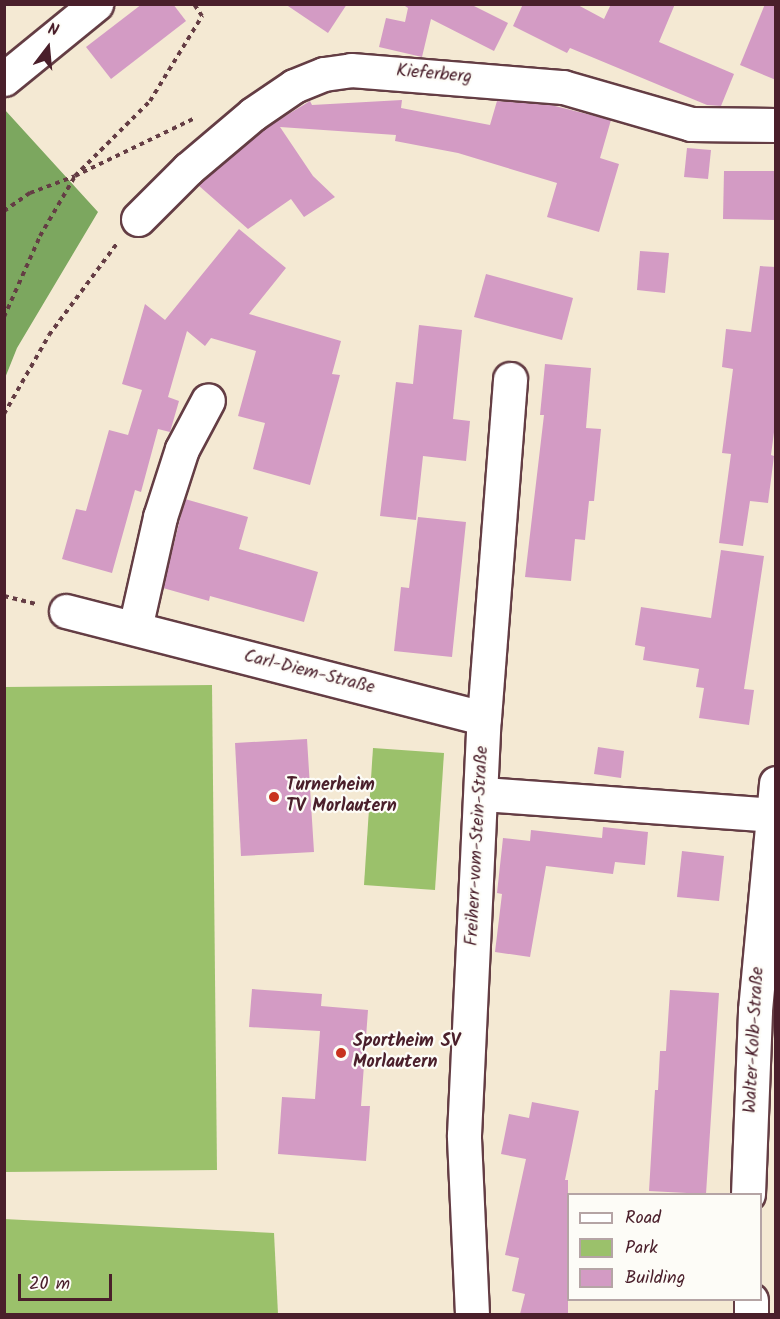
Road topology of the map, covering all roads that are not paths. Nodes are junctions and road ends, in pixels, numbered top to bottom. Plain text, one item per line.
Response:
1 (96, 4) edge
2 (4, 79) edge
3 (776, 125) edge
4 (138, 219) road end
5 (510, 379) dead end
6 (208, 400) dead end
7 (66, 611) dead end
8 (135, 628) junction
9 (484, 718) junction
10 (776, 783) edge
11 (482, 794) junction
12 (772, 815) junction
13 (765, 1011) edge
14 (748, 1193) edge
15 (472, 1314) edge

1 - 2 street
3 - 4 street, Kieferberg
5 - 9 street, Freiherr-vom-Stein-Straße
6 - 8 street
7 - 8 street, Carl-Diem-Straße
8 - 9 street, Carl-Diem-Straße
9 - 11 street, Freiherr-vom-Stein-Straße
10 - 12 street, Walter-Kolb-Straße
11 - 12 street
11 - 15 street, Freiherr-vom-Stein-Straße
12 - 13 street, Walter-Kolb-Straße
13 - 14 street, Walter-Kolb-Straße

